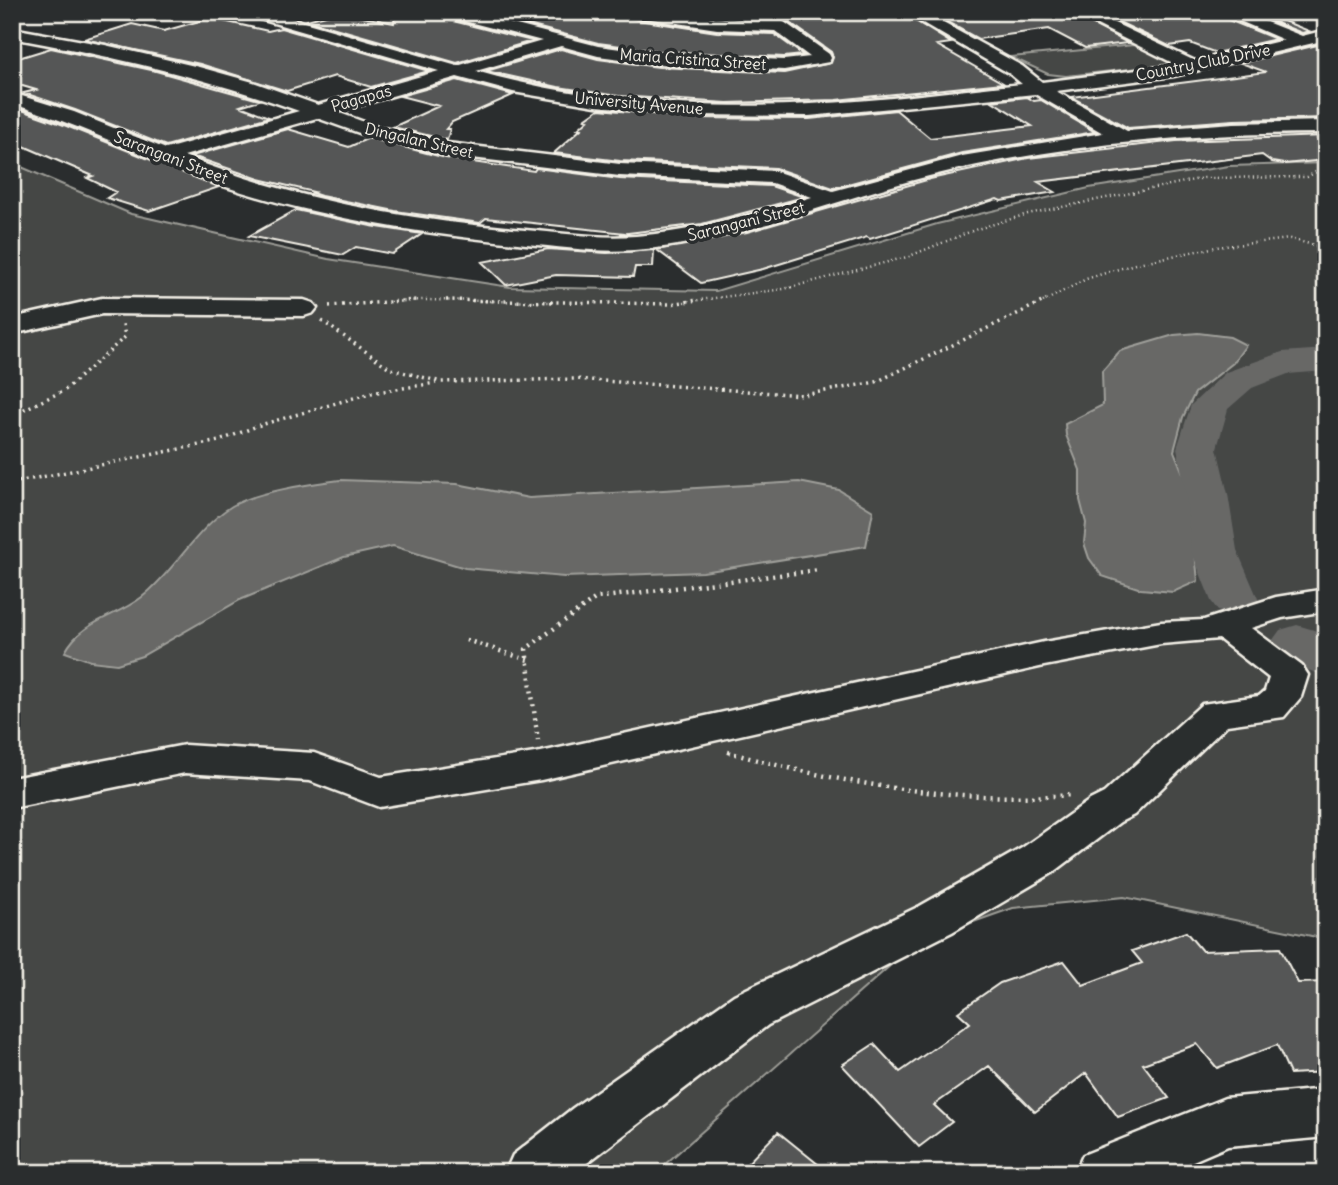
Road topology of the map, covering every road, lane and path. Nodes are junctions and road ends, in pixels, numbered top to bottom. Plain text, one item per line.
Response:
1 (251, 12) edge
2 (447, 12) edge
3 (638, 12) edge
4 (760, 12) edge
5 (911, 12) edge
6 (1078, 12) edge
7 (1226, 12) edge
8 (17, 26) edge
9 (779, 26) junction
10 (1326, 35) edge
11 (1301, 41) junction
12 (558, 42) junction
13 (1283, 46) junction
14 (1318, 57) dead end
15 (1195, 67) junction
16 (453, 72) junction
17 (1038, 88) junction
18 (12, 98) edge
19 (314, 111) junction
20 (1326, 127) edge
21 (1124, 137) junction
22 (164, 156) junction
23 (1326, 166) edge
24 (834, 198) junction
25 (1326, 248) edge
26 (102, 306) junction
27 (304, 308) junction
28 (12, 326) edge
29 (441, 382) junction
30 (12, 415) edge
31 (12, 483) edge
32 (819, 570) dead end
33 (1326, 600) edge
34 (1223, 625) junction
35 (466, 640) dead end
36 (528, 660) junction
37 (686, 734) junction
38 (541, 766) junction
39 (12, 793) edge
40 (1074, 795) dead end
41 (1324, 1117) edge
42 (532, 1173) edge
43 (1102, 1173) edge

1 - 16 street, University Avenue
2 - 12 street, Maria Cristina Street
3 - 9 street
4 - 9 street, Maria Cristina Street
5 - 17 street
6 - 15 street
7 - 11 street
8 - 19 street, Dingalan Street
9 - 12 street, Maria Cristina Street
10 - 11 street, Country Club Drive
11 - 13 street, Country Club Drive
12 - 16 street, Pagapas
13 - 14 street
13 - 15 street, Country Club Drive
15 - 17 street, Country Club Drive
16 - 17 street, University Avenue
16 - 19 street, Pagapas
17 - 21 street
18 - 22 street, Sarangani Street
19 - 22 street, Pagapas
19 - 24 street, Dingalan Street
20 - 21 street, Sarangani Street
21 - 24 street, Sarangani Street
22 - 24 street, Sarangani Street
23 - 27 path
25 - 29 path
26 - 27 street
26 - 28 street
26 - 30 path
27 - 29 path
29 - 31 path
32 - 36 path
33 - 34 street
34 - 37 street
34 - 42 street
35 - 36 path
36 - 38 path
37 - 38 street
37 - 40 path
38 - 39 street
41 - 43 street

